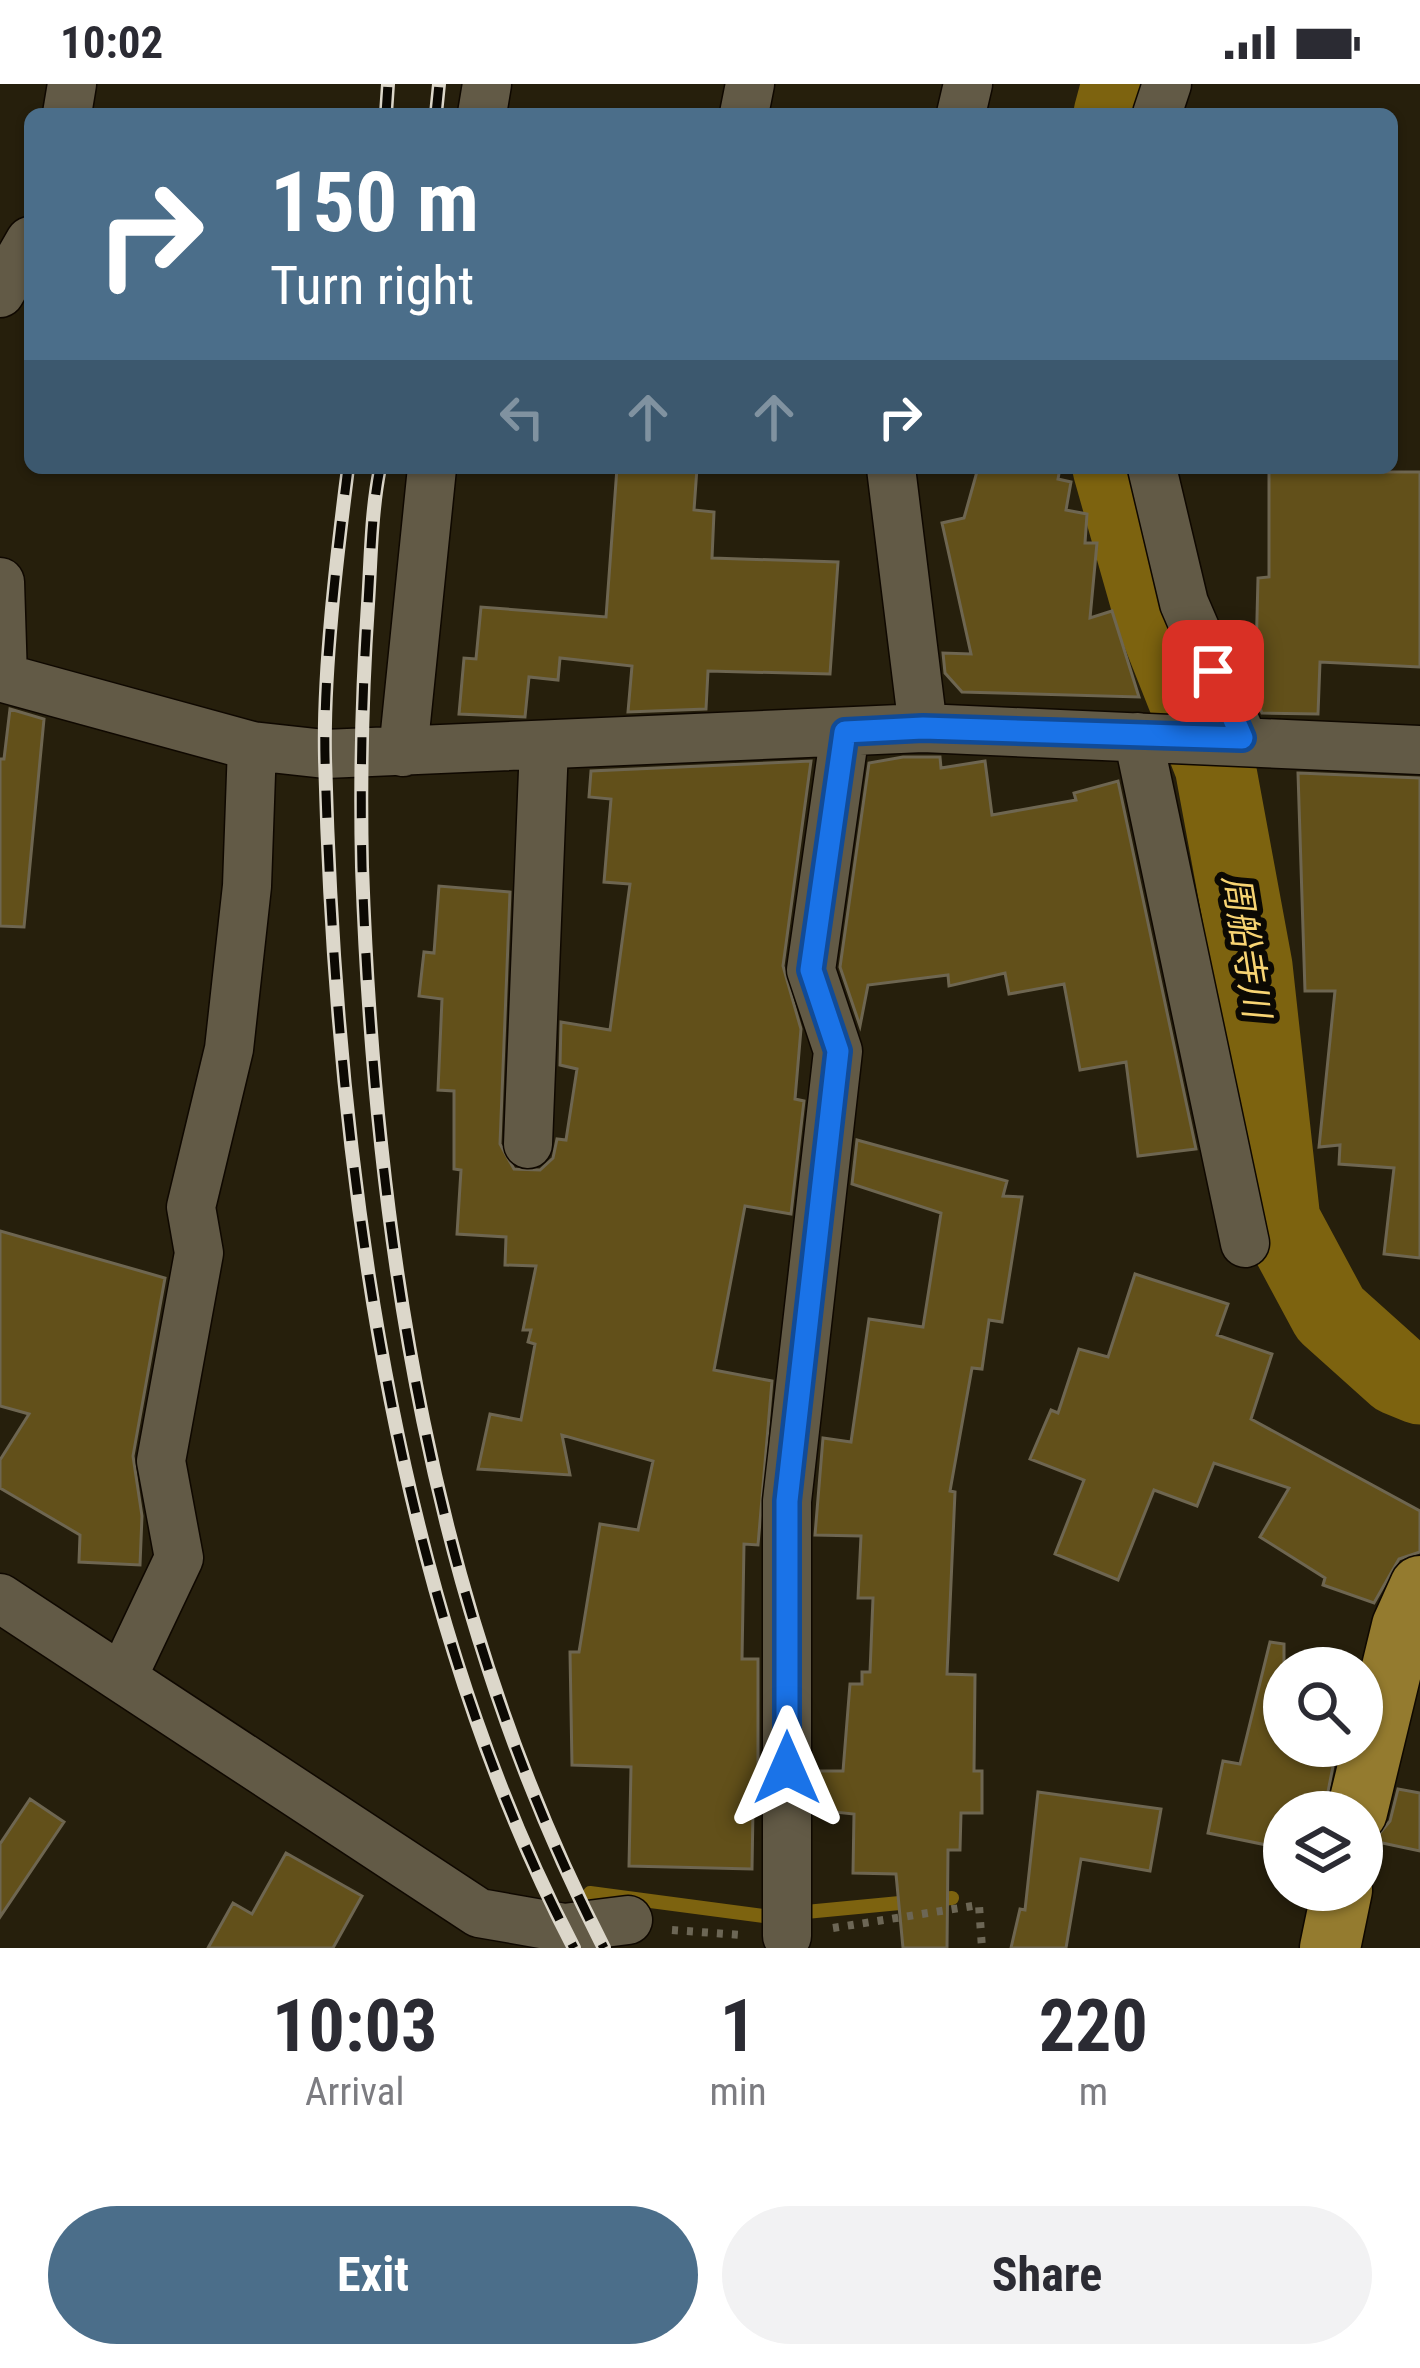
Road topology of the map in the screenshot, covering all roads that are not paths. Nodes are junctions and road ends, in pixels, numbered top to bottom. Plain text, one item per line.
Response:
1 (24, 251) edge
2 (0, 293) edge
3 (430, 474) edge
4 (893, 474) edge
5 (1154, 474) edge
6 (0, 582) edge
7 (1, 677) edge
8 (923, 728) junction
9 (845, 732) junction
10 (1152, 737) junction
11 (1242, 738) junction
12 (252, 746) junction
13 (544, 746) junction
14 (1420, 750) edge
15 (403, 752) junction
16 (528, 1144) dead end
17 (1245, 1243) dead end
18 (1420, 1586) edge
19 (0, 1598) edge
20 (1407, 1659) edge
21 (122, 1678) junction
22 (1364, 1791) edge
23 (1338, 1911) edge
24 (628, 1920) road end
25 (788, 1920) road end
26 (1330, 1948) edge

1 - 2 street
3 - 15 street
4 - 8 street
5 - 11 street
6 - 7 street
7 - 12 street
8 - 9 street
8 - 10 street
9 - 13 street
9 - 25 street
10 - 11 street
10 - 17 street
11 - 14 street
12 - 15 street
12 - 21 street
13 - 15 street
13 - 16 street
18 - 20 main road
19 - 21 street
20 - 22 main road
21 - 24 street
23 - 26 main road

